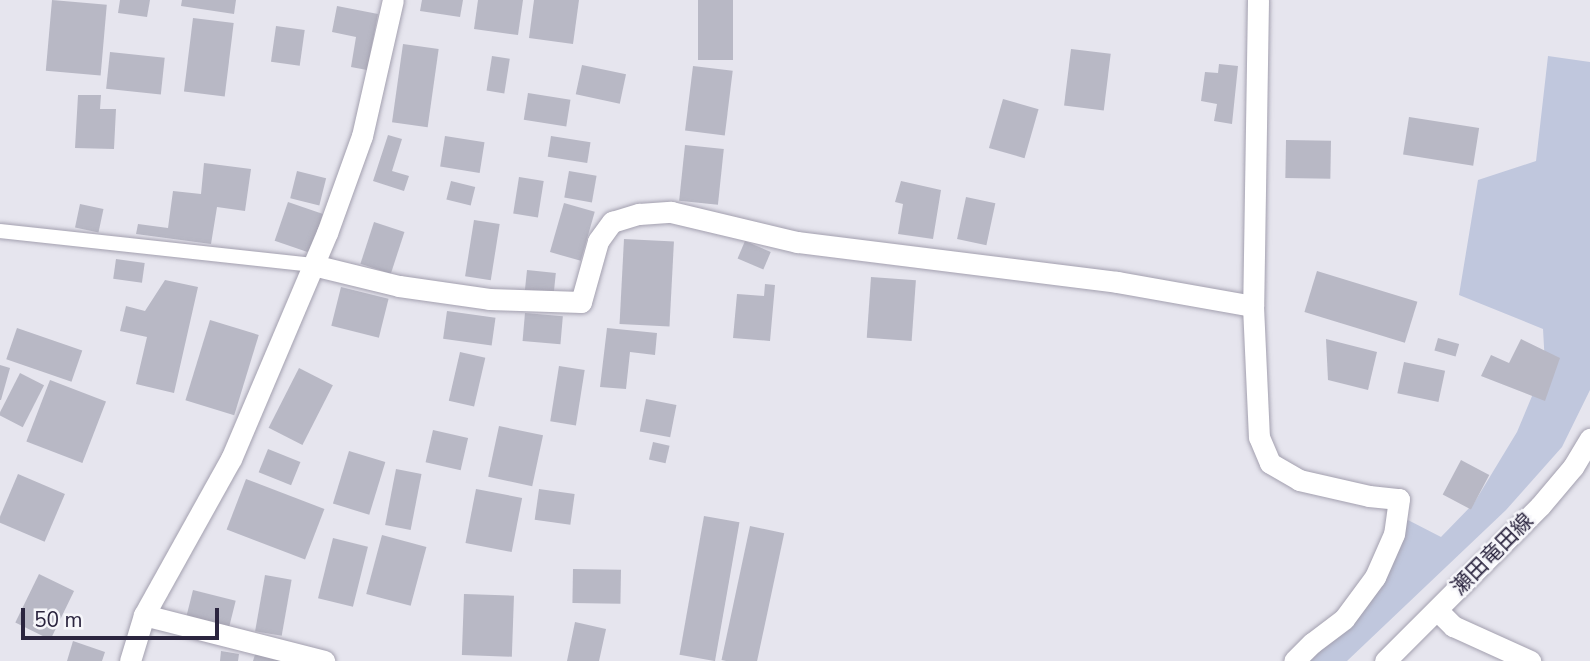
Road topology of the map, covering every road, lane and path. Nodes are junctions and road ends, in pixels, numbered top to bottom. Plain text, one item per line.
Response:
1 (393, 0) edge
2 (1258, 0) edge
3 (0, 231) edge
4 (313, 265) junction
5 (1253, 306) junction
6 (1590, 439) edge
7 (1437, 610) junction
8 (144, 615) junction
9 (131, 661) edge
10 (324, 661) edge
11 (1294, 661) edge
12 (1385, 661) edge
13 (1530, 661) edge

1 - 4 street
2 - 5 street
3 - 4 lane
4 - 5 street
4 - 8 street
5 - 11 street
6 - 7 street, 瀬田竜田線
7 - 12 street, 瀬田竜田線
7 - 13 street
8 - 9 street
8 - 10 street

